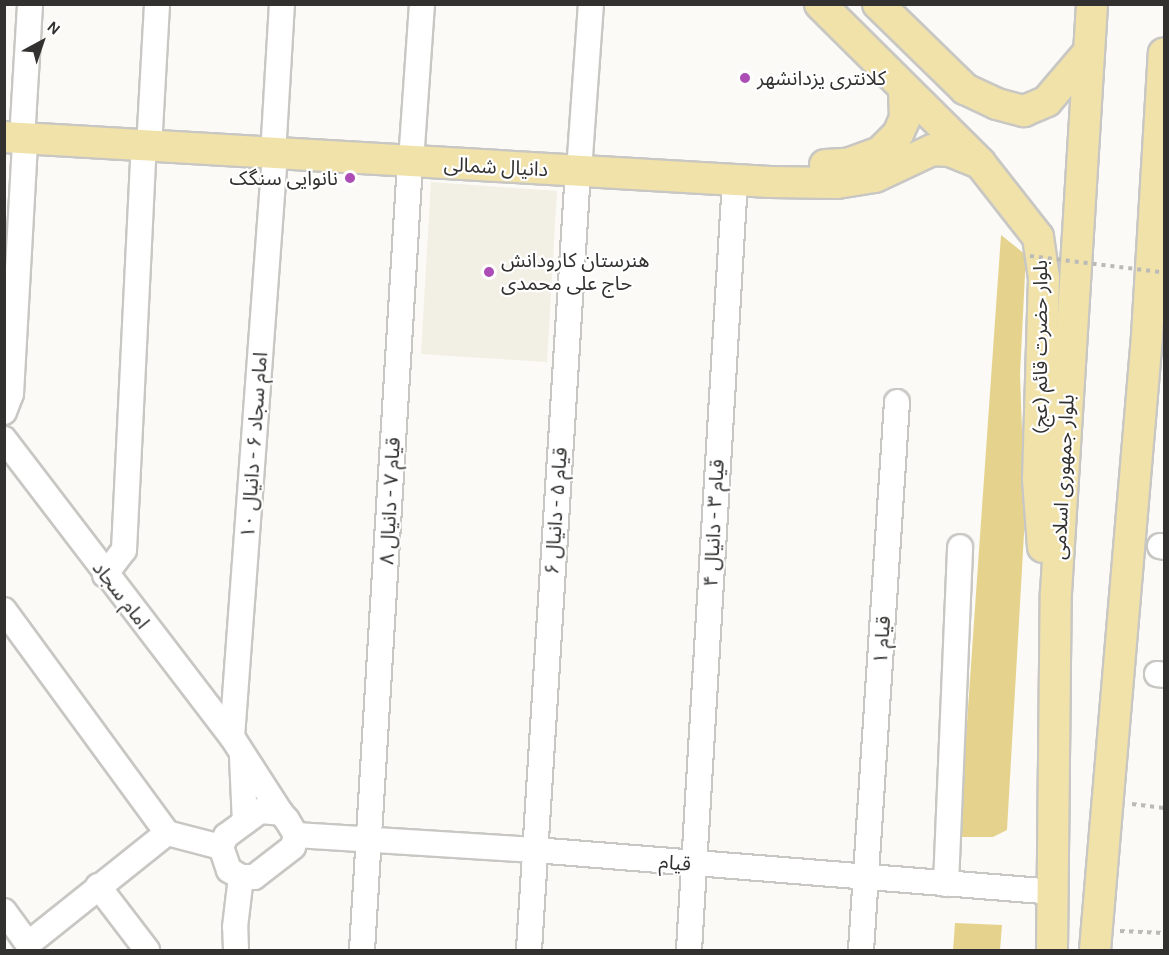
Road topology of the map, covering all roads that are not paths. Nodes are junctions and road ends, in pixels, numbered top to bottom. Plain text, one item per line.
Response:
1 (30, 4) edge
2 (158, 4) edge
3 (282, 4) edge
4 (422, 4) edge
5 (591, 4) edge
6 (820, 4) edge
7 (878, 4) edge
8 (1092, 4) edge
9 (1088, 53) junction
10 (1164, 54) edge
11 (1163, 86) edge
12 (904, 89) junction
13 (14, 130) edge
14 (147, 138) junction
15 (275, 146) junction
16 (411, 154) junction
17 (980, 163) junction
18 (579, 164) junction
19 (815, 174) junction
20 (735, 180) junction
21 (1160, 196) edge
22 (897, 402) dead end
23 (4, 412) edge
24 (4, 440) edge
25 (960, 547) dead end
26 (105, 575) junction
27 (1056, 593) junction
28 (4, 610) edge
29 (236, 743) junction
30 (281, 813) junction
31 (245, 822) junction
32 (167, 833) junction
33 (296, 836) junction
34 (369, 840) junction
35 (221, 847) junction
36 (535, 850) junction
37 (693, 865) junction
38 (241, 877) junction
39 (867, 878) junction
40 (946, 884) junction
41 (98, 886) junction
42 (1055, 892) junction
43 (4, 911) edge
44 (1096, 940) edge
45 (147, 951) edge
46 (236, 951) edge
47 (362, 951) edge
48 (529, 951) edge
49 (689, 951) edge
50 (861, 951) edge
51 (1052, 951) edge

1 - 13 street
2 - 14 street
3 - 15 street, امام سجاد ۶ - دانیال ۱۰
4 - 16 street, قیام ۷ - دانیال ۸
5 - 18 street, قیام ۵ - دانیال ۶
6 - 12 main road, بلوار حضرت قائم (عج)
7 - 9 main road
8 - 9 main road, بلوار جمهوری اسلامی
9 - 27 main road, بلوار جمهوری اسلامی
10 - 11 main road
11 - 21 main road
12 - 17 main road, بلوار حضرت قائم (عج)
12 - 19 main road, دانیال شمالی
13 - 14 main road, دانیال شمالی
13 - 23 street
14 - 15 main road, دانیال شمالی
14 - 26 street
15 - 16 main road, دانیال شمالی
15 - 29 street, امام سجاد ۶ - دانیال ۱۰
16 - 18 main road, دانیال شمالی
16 - 34 street, قیام ۷ - دانیال ۸
17 - 19 main road, دانیال شمالی
17 - 27 main road, بلوار حضرت قائم (عج)
18 - 19 main road, دانیال شمالی
18 - 20 main road, دانیال شمالی
18 - 36 street, قیام ۵ - دانیال ۶
19 - 20 main road, دانیال شمالی
20 - 37 street, قیام ۳ - دانیال ۴
21 - 44 main road
22 - 39 street, قیام ۱
24 - 26 street, امام سجاد
25 - 40 street
26 - 29 street, امام سجاد
27 - 42 main road, بلوار جمهوری اسلامی
28 - 32 street
29 - 30 street, امام سجاد
29 - 31 street, امام سجاد ۶ - دانیال ۱۰
30 - 31 street
30 - 33 street
31 - 35 street
32 - 35 street
32 - 41 street
33 - 34 street, قیام
33 - 38 street
34 - 36 street, قیام
34 - 47 street, قیام ۷ - دانیال ۸
35 - 38 street
36 - 37 street, قیام
36 - 48 street, قیام ۵ - دانیال ۶
37 - 39 street, قیام
37 - 49 street, قیام ۳ - دانیال ۴
38 - 46 street
39 - 40 street, قیام
39 - 50 street, قیام ۱
40 - 42 street, قیام
41 - 43 street
41 - 45 street
42 - 51 main road, بلوار جمهوری اسلامی

